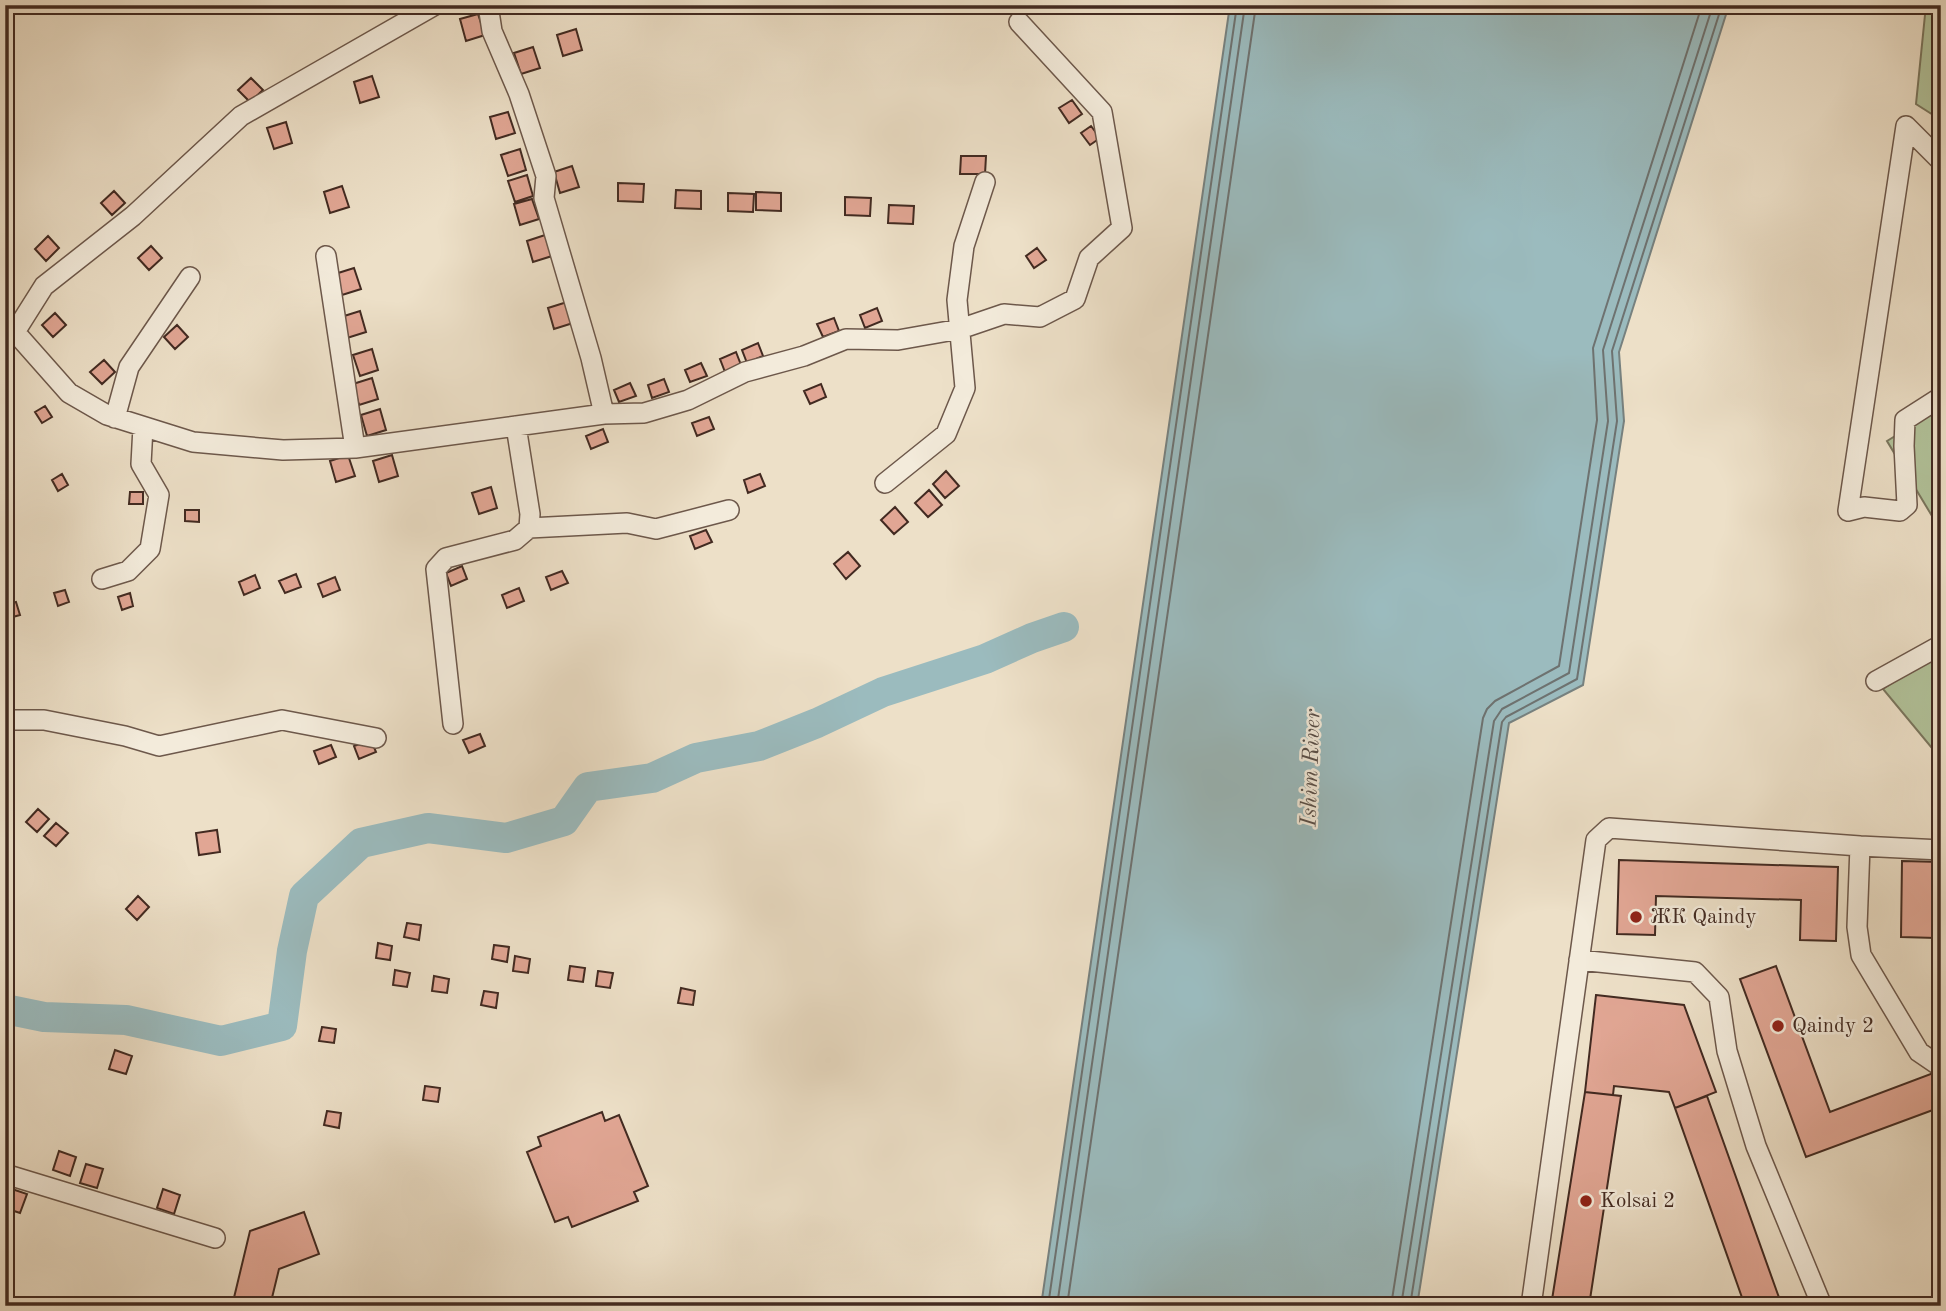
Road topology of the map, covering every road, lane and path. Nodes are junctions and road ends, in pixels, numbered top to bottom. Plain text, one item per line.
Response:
1 (435, 5) edge
2 (488, 5) edge
3 (1019, 22) dead end
4 (1938, 159) dead end
5 (985, 182) dead end
6 (326, 256) dead end
7 (190, 277) dead end
8 (960, 329) junction
9 (10, 331) edge
10 (1941, 397) edge
11 (604, 414) junction
12 (115, 418) junction
13 (516, 426) junction
14 (143, 427) junction
15 (355, 449) junction
16 (885, 483) dead end
17 (729, 510) dead end
18 (529, 528) junction
19 (102, 579) dead end
20 (1941, 645) edge
21 (1876, 681) dead end
22 (5, 720) edge
23 (453, 724) dead end
24 (376, 738) dead end
25 (1860, 846) junction
26 (1941, 850) edge
27 (1579, 960) junction
28 (1941, 1067) edge
29 (5, 1174) edge
30 (215, 1238) dead end
31 (1531, 1306) edge
32 (1822, 1306) edge

1 - 9 street
2 - 11 street
3 - 8 street
4 - 10 street
5 - 8 street
6 - 15 street
7 - 12 street
8 - 11 street
8 - 16 street
9 - 12 street
11 - 13 street
12 - 14 street
13 - 15 street
13 - 18 street
14 - 15 street
14 - 19 street
17 - 18 street
18 - 23 street
20 - 21 street
22 - 24 street
25 - 26 street
25 - 27 street
25 - 28 street
27 - 31 street
27 - 32 street
29 - 30 street

